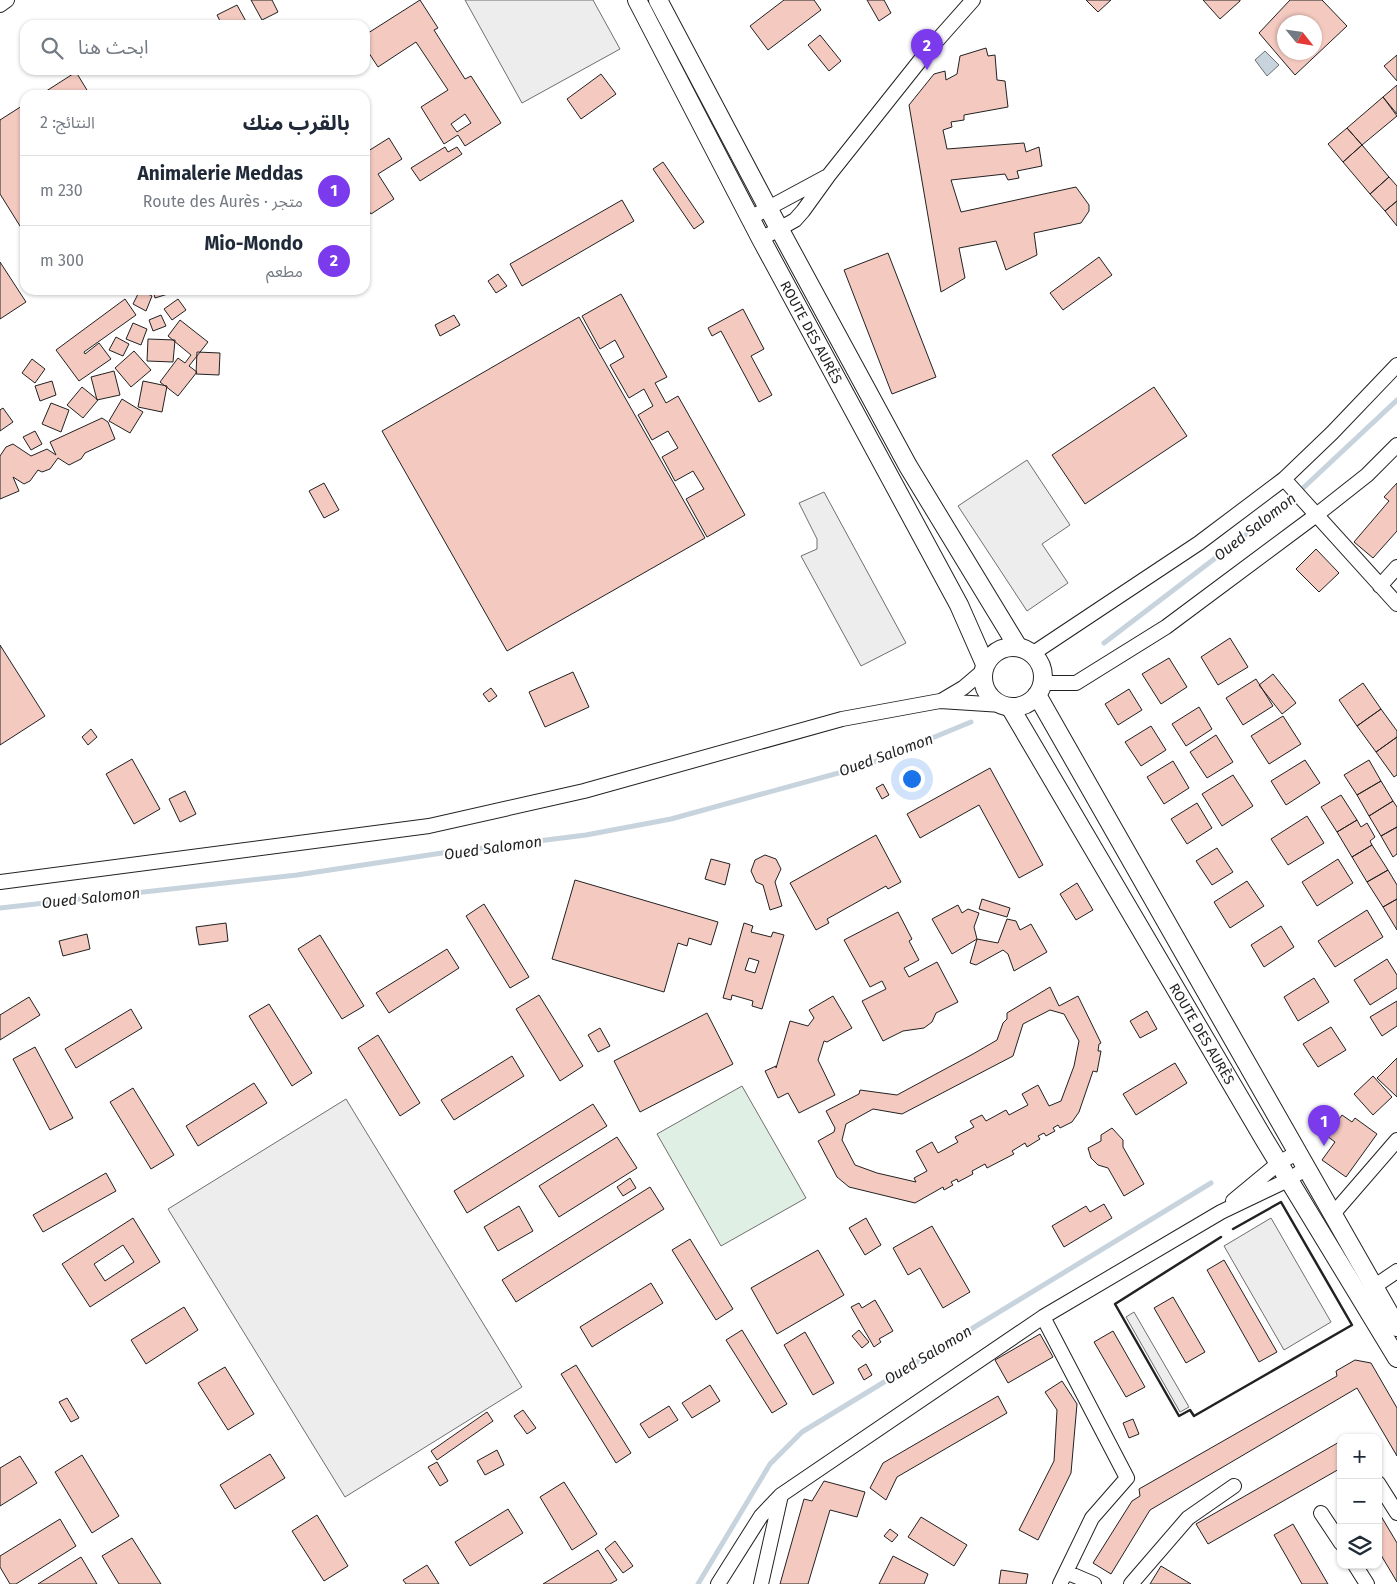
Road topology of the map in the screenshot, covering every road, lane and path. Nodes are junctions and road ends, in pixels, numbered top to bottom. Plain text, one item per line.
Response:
1 (7, 0) edge
2 (636, 0) edge
3 (658, 0) edge
4 (973, 0) edge
5 (0, 4) edge
6 (828, 175) junction
7 (768, 208) junction
8 (750, 218) junction
9 (779, 228) junction
10 (761, 239) junction
11 (1397, 365) edge
12 (1397, 445) edge
13 (1284, 479) junction
14 (1315, 516) junction
15 (1397, 568) edge
16 (1380, 586) junction
17 (1397, 604) edge
18 (1025, 651) junction
19 (984, 668) junction
20 (1039, 689) junction
21 (940, 701) junction
22 (1006, 706) junction
23 (0, 882) edge
24 (1397, 1140) edge
25 (1297, 1153) junction
26 (1280, 1162) junction
27 (1306, 1168) junction
28 (1290, 1179) junction
29 (1333, 1214) junction
30 (1215, 1215) junction
31 (1397, 1271) edge
32 (1375, 1286) junction
33 (1043, 1317) junction
34 (1397, 1327) edge
35 (1397, 1358) edge
36 (1234, 1486) dead end
37 (1382, 1489) edge
38 (781, 1495) junction
39 (1321, 1513) dead end
40 (1397, 1513) edge
41 (1337, 1538) edge
42 (1358, 1569) edge
43 (1063, 1578) edge
44 (718, 1584) edge
45 (761, 1584) edge
46 (1094, 1584) edge
47 (1131, 1584) edge
48 (1367, 1584) edge

1 - 5 street
2 - 8 street, ROUTE DES AURÈS
3 - 7 street, ROUTE DES AURÈS
4 - 6 street
6 - 7 street
6 - 9 street
7 - 8 street
7 - 9 street, ROUTE DES AURÈS
8 - 10 street, ROUTE DES AURÈS
9 - 10 street
9 - 18 street, ROUTE DES AURÈS
10 - 19 street, ROUTE DES AURÈS
11 - 13 street
12 - 14 street
13 - 14 street
13 - 18 street
14 - 16 street
14 - 20 street
15 - 16 street
16 - 17 street
18 - 19 street
18 - 20 street
19 - 21 street
19 - 22 street
20 - 22 street
20 - 25 street, ROUTE DES AURÈS
21 - 22 street
21 - 23 street
22 - 26 street, ROUTE DES AURÈS
24 - 29 street
25 - 26 street
25 - 27 street, ROUTE DES AURÈS
26 - 28 street, ROUTE DES AURÈS
26 - 30 street
27 - 28 street
27 - 29 street, ROUTE DES AURÈS
28 - 30 street
28 - 35 street, ROUTE DES AURÈS
29 - 32 street, ROUTE DES AURÈS
30 - 33 street
31 - 32 street
32 - 34 street, ROUTE DES AURÈS
33 - 38 street
33 - 43 street
36 - 47 street
37 - 40 street
38 - 44 street
38 - 45 street
39 - 41 street
42 - 48 street
43 - 46 street

